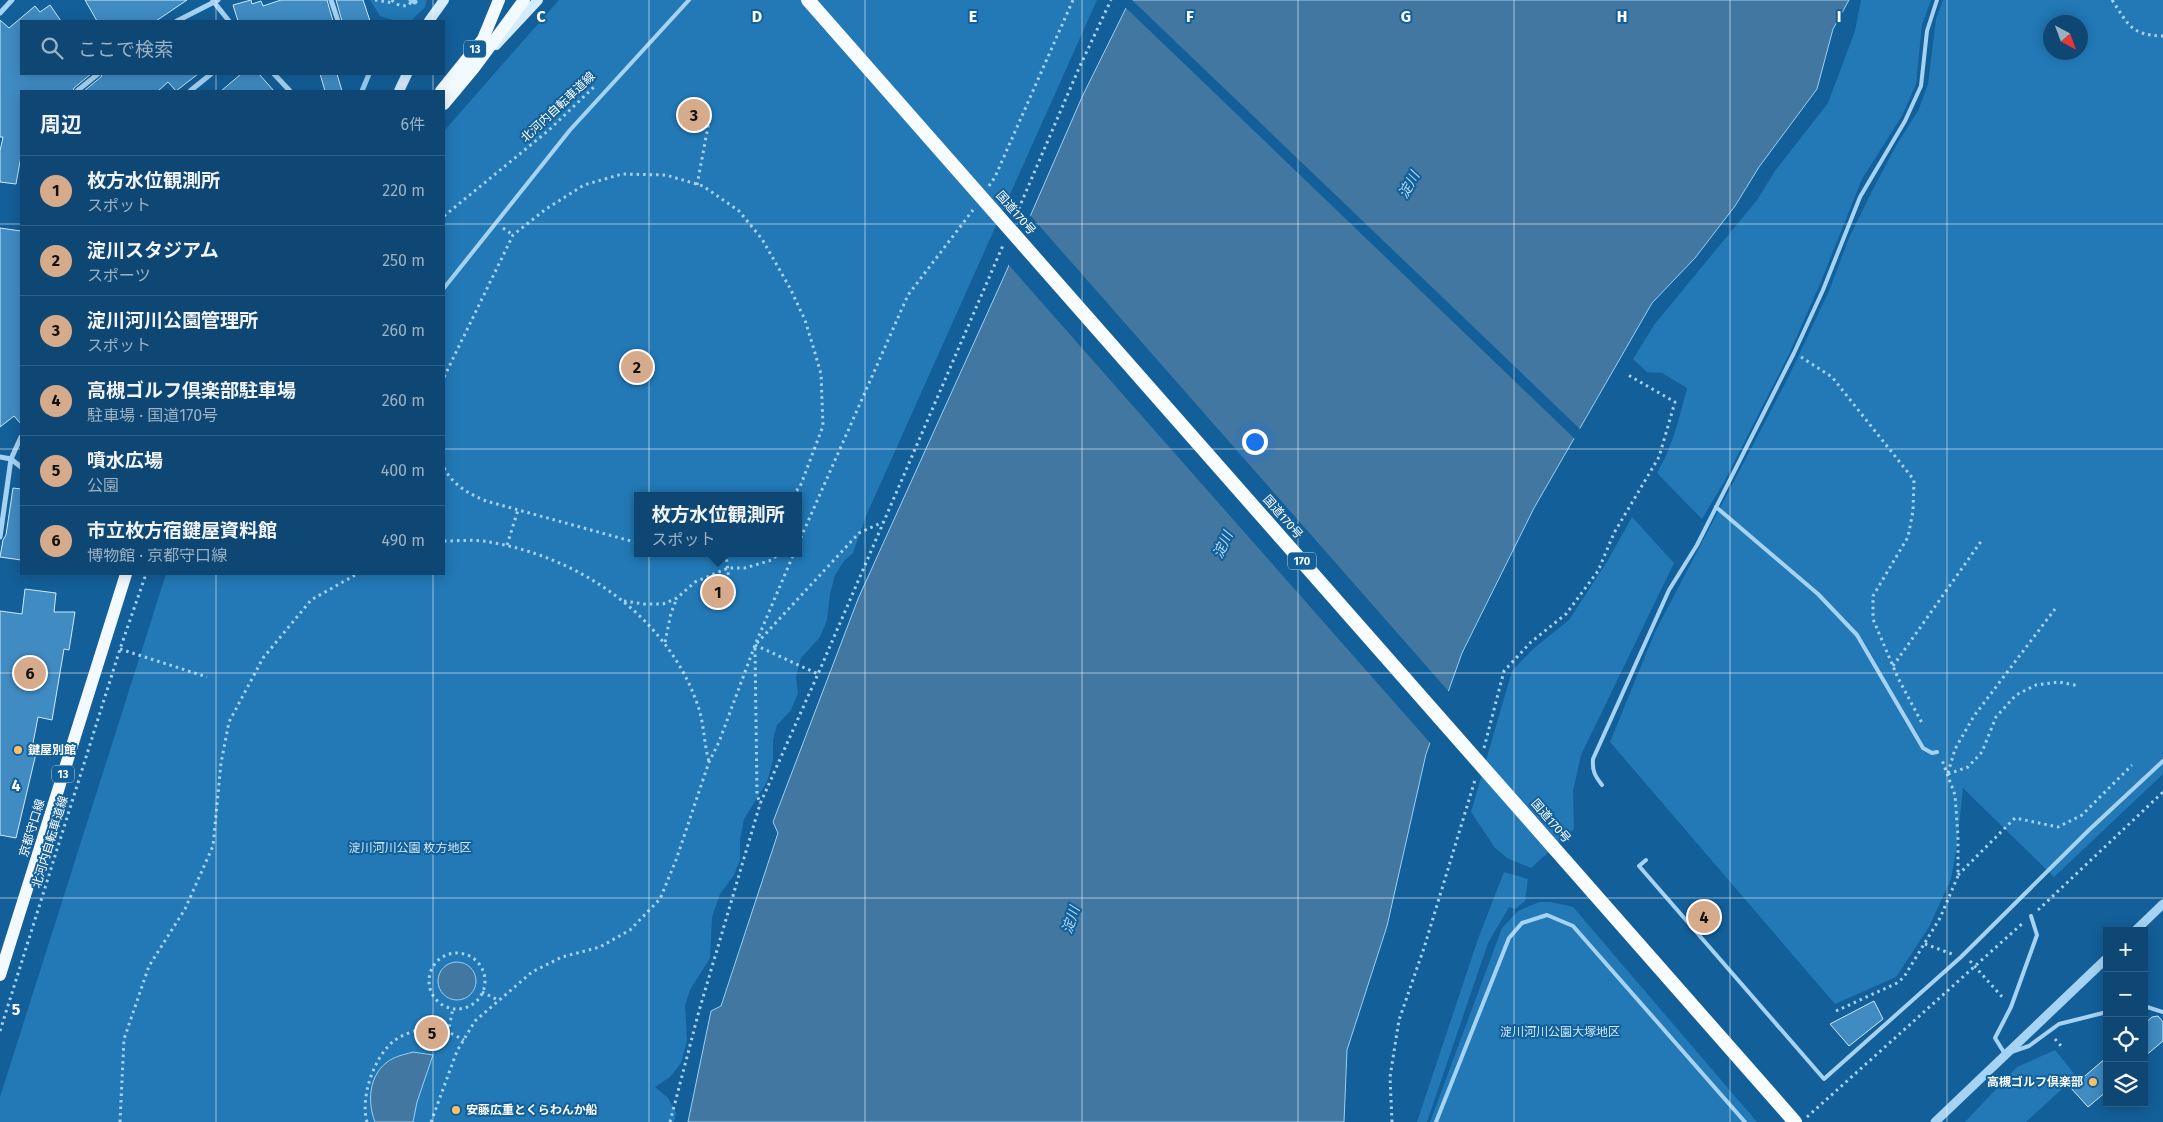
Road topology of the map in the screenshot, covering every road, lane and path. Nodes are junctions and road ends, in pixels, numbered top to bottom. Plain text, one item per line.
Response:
1 (12, 0) edge
2 (331, 0) edge
3 (375, 0) edge
4 (444, 0) edge
5 (499, 0) edge
6 (524, 0) edge
7 (538, 0) edge
8 (689, 0) edge
9 (808, 0) edge
10 (1073, 0) edge
11 (1111, 0) edge
12 (1937, 0) edge
13 (2112, 0) edge
14 (216, 1) edge
15 (393, 1) edge
16 (412, 1) edge
17 (0, 13) edge
18 (178, 20) edge
19 (228, 20) edge
20 (338, 20) edge
21 (430, 20) edge
22 (2163, 36) edge
23 (474, 68) junction
24 (97, 75) edge
25 (210, 75) edge
26 (275, 75) edge
27 (407, 75) edge
28 (599, 82) dead end
29 (78, 90) edge
30 (191, 90) edge
31 (289, 90) edge
32 (399, 90) edge
33 (442, 90) edge
34 (445, 103) edge
35 (710, 116) dead end
36 (697, 185) junction
37 (986, 191) dead end
38 (976, 205) dead end
39 (445, 215) edge
40 (1013, 222) dead end
41 (1005, 240) dead end
42 (445, 287) edge
43 (1794, 352) junction
44 (446, 366) edge
45 (1628, 375) dead end
46 (20, 439) edge
47 (0, 457) edge
48 (11, 460) junction
49 (20, 466) edge
50 (445, 470) edge
51 (795, 492) edge
52 (1716, 507) junction
53 (518, 510) junction
54 (884, 522) junction
55 (803, 532) edge
56 (0, 537) edge
57 (1982, 540) dead end
58 (445, 541) edge
59 (634, 542) edge
60 (507, 545) junction
61 (727, 557) edge
62 (775, 557) edge
63 (792, 557) edge
64 (728, 568) junction
65 (126, 575) edge
66 (146, 575) edge
67 (343, 575) edge
68 (355, 575) edge
69 (341, 581) junction
70 (730, 592) dead end
71 (677, 598) junction
72 (624, 601) junction
73 (2055, 609) dead end
74 (665, 642) junction
75 (755, 645) junction
76 (120, 649) junction
77 (1893, 666) junction
78 (818, 674) junction
79 (207, 678) dead end
80 (2079, 686) dead end
81 (1924, 727) dead end
82 (1937, 752) joint
83 (1482, 754) dead end
84 (2163, 761) edge
85 (708, 762) junction
86 (2132, 765) dead end
87 (1477, 772) dead end
88 (1948, 774) junction
89 (1602, 785) dead end
90 (2163, 792) edge
91 (760, 804) junction
92 (1646, 860) dead end
93 (1958, 876) junction
94 (2163, 904) edge
95 (2031, 916) junction
96 (2140, 927) edge
97 (2103, 962) edge
98 (0, 975) edge
99 (482, 992) junction
100 (498, 1000) junction
101 (2148, 1007) edge
102 (453, 1008) junction
103 (1836, 1011) dead end
104 (2163, 1012) edge
105 (2103, 1013) edge
106 (0, 1031) edge
107 (448, 1033) junction
108 (464, 1040) junction
109 (2006, 1054) junction
110 (120, 1122) edge
111 (367, 1122) edge
112 (432, 1122) edge
113 (670, 1122) edge
114 (1392, 1122) edge
115 (1436, 1122) edge
116 (1745, 1122) edge
117 (1795, 1122) edge
118 (1801, 1122) edge
119 (1935, 1122) edge

1 - 17 street
2 - 20 street
3 - 15 path
4 - 21 main road
5 - 33 main road, 13
6 - 23 main road, 13
7 - 23 main road
8 - 42 lane
9 - 117 highway, 国道170号 / 170, bridge
10 - 37 path
11 - 40 path
12 - 43 lane
13 - 22 path
14 - 18 street
14 - 19 street
15 - 16 path
23 - 34 main road, 13
24 - 29 street
25 - 30 street
26 - 31 street
27 - 32 main road
28 - 39 path, 北河内自転車道線
35 - 36 path
36 - 44 path
36 - 51 path
38 - 55 path
41 - 54 path
43 - 52 lane
43 - 77 path
45 - 83 path
46 - 48 street
47 - 48 street
48 - 49 street
48 - 56 street
50 - 53 path
52 - 82 lane
52 - 89 lane
53 - 59 path
53 - 60 path
54 - 75 path
54 - 78 path
57 - 77 path
58 - 60 path
60 - 72 path
61 - 64 path
62 - 64 path
63 - 75 path
64 - 70 path
64 - 71 path
65 - 98 main road, 京都守口線 / 13
66 - 76 path, 北河内自転車道線
67 - 69 path
68 - 69 path
69 - 110 path
71 - 72 path
71 - 74 path
72 - 74 path
73 - 88 path
74 - 85 path
75 - 78 path
75 - 85 path
75 - 91 path
76 - 79 path
76 - 106 path, 北河内自転車道線
77 - 81 path
78 - 91 path
80 - 88 path
82 - 88 path
84 - 92 lane
85 - 100 path
86 - 93 path
87 - 114 path
88 - 93 path
90 - 95 path
91 - 113 path
93 - 103 path
94 - 96 street
95 - 109 lane
95 - 118 path
97 - 109 street
99 - 100 path
99 - 102 path
99 - 102 path
100 - 108 path
101 - 104 lane
102 - 107 path
105 - 109 lane
107 - 108 path
107 - 111 path
108 - 112 path
109 - 119 street
115 - 116 lane

